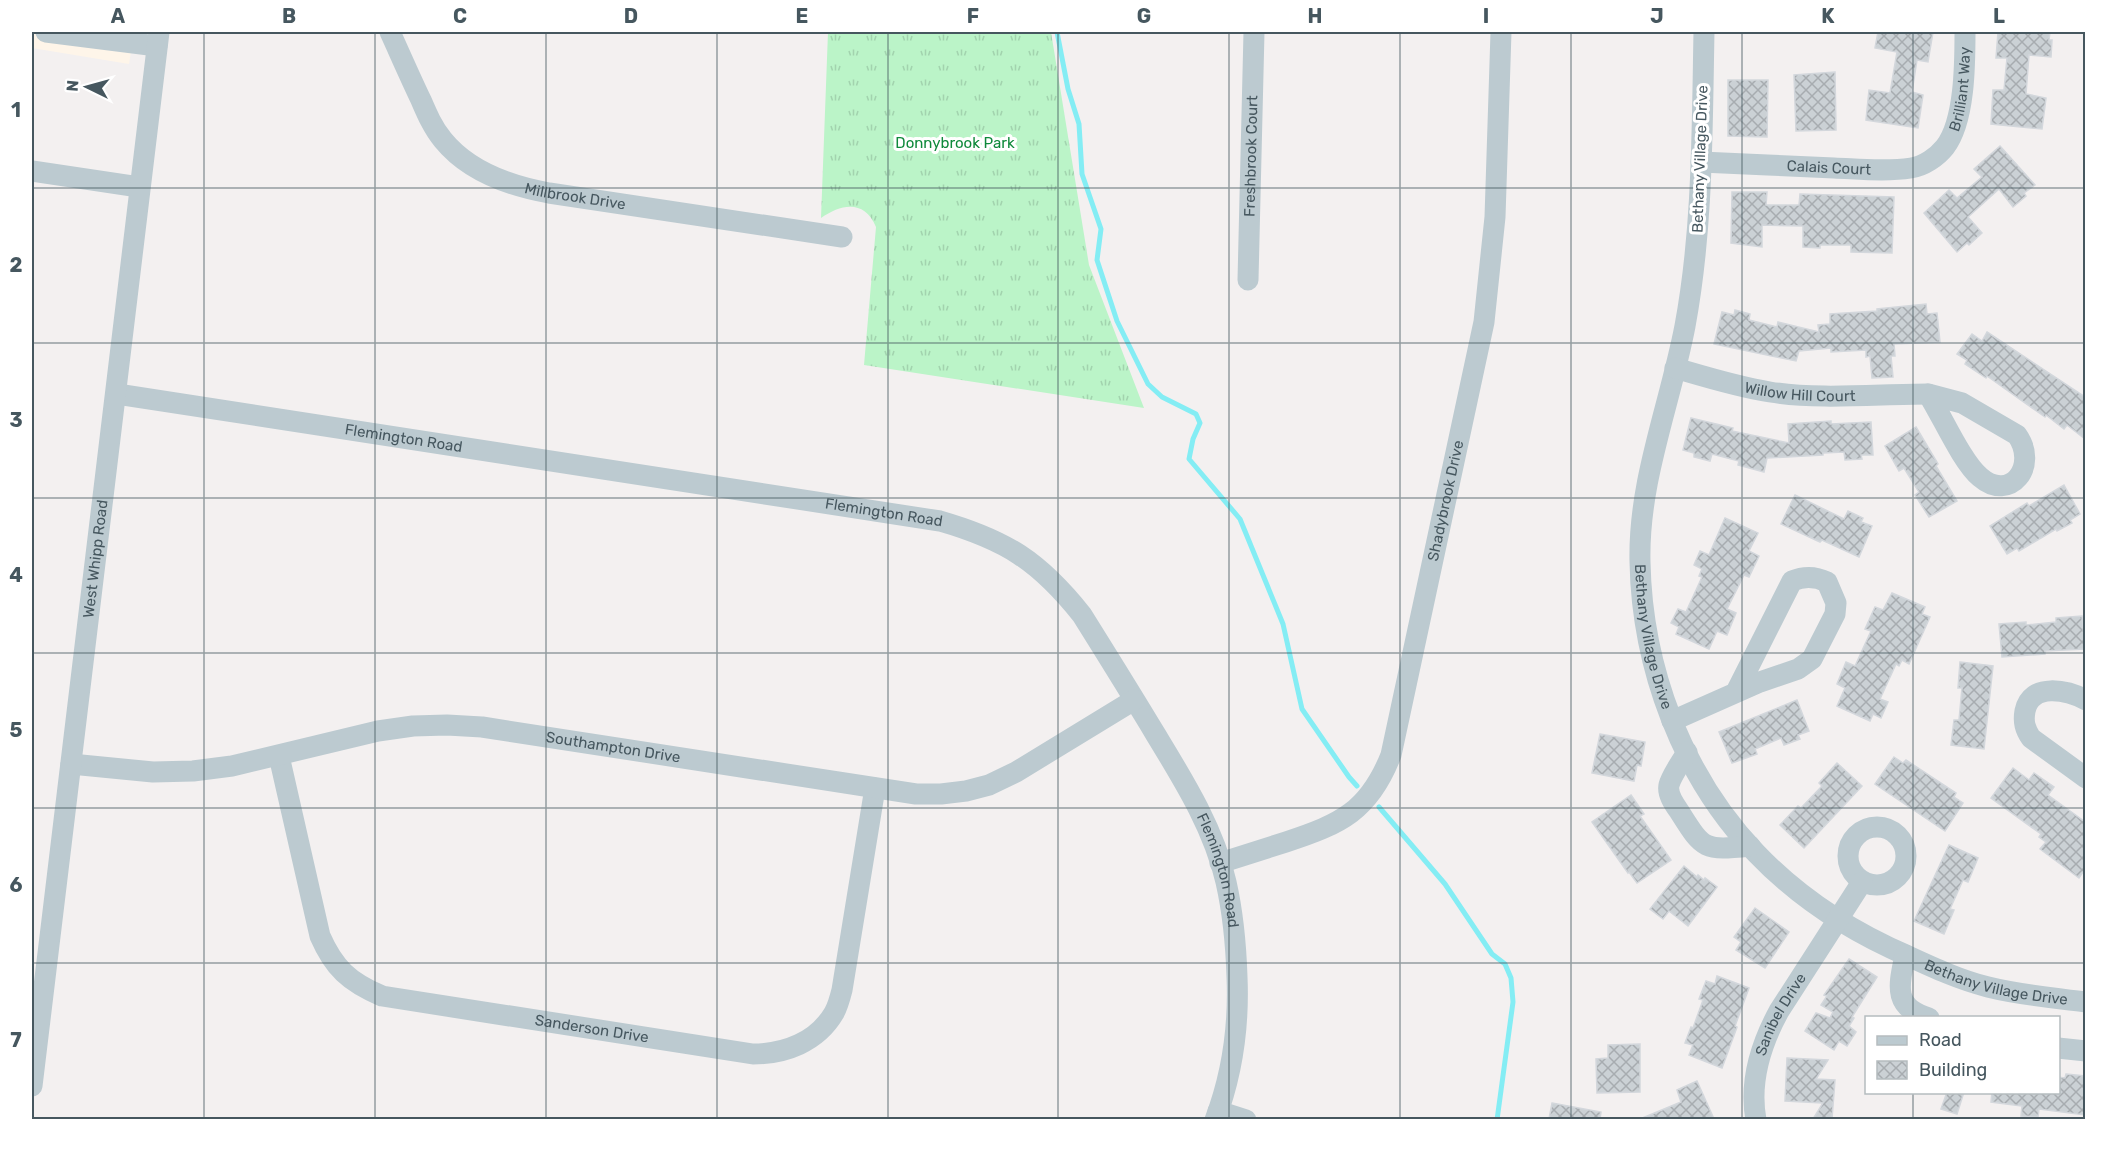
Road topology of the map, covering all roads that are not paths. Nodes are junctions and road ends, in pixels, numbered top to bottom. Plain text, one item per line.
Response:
1 (46, 32) edge
2 (390, 32) edge
3 (1254, 32) edge
4 (1500, 32) edge
5 (1704, 32) edge
6 (1965, 32) edge
7 (158, 39) edge
8 (1946, 145) joint
9 (1701, 162) junction
10 (32, 171) edge
11 (139, 187) junction
12 (842, 237) dead end
13 (1248, 279) dead end
14 (1675, 368) junction
15 (117, 394) junction
16 (1928, 394) junction
17 (1736, 692) junction
18 (1134, 699) junction
19 (2085, 700) edge
20 (1672, 721) junction
21 (1687, 752) junction
22 (279, 756) junction
23 (71, 764) junction
24 (2085, 778) edge
25 (875, 788) junction
26 (1750, 846) junction
27 (1220, 863) junction
28 (1862, 882) dead end
29 (1839, 920) junction
30 (1905, 955) junction
31 (38, 975) edge
32 (2085, 1002) edge
33 (1925, 1016) edge
34 (2060, 1048) edge
35 (2085, 1051) edge
36 (32, 1086) edge
37 (1216, 1115) edge
38 (1246, 1119) edge
39 (1756, 1119) edge

1 - 7 street
2 - 12 street, Millbrook Drive
3 - 13 street, Freshbrook Court
4 - 27 street, Shadybrook Drive
5 - 9 street, Bethany Village Drive
6 - 8 street, Brilliant Way
7 - 11 street, West Whipp Road
8 - 9 street, Calais Court
9 - 14 street, Bethany Village Drive
10 - 11 street
11 - 15 street, West Whipp Road
14 - 16 street, Willow Hill Court
14 - 20 street, Bethany Village Drive
15 - 18 street, Flemington Road
15 - 23 street, West Whipp Road
16 - 16 street, Willow Hill Court
17 - 17 street
17 - 20 street
18 - 25 street, Southampton Drive
18 - 27 street, Flemington Road
19 - 24 street
20 - 21 street, Bethany Village Drive
21 - 26 street, Bethany Village Drive
21 - 26 street
22 - 23 street, Southampton Drive
22 - 25 street, Southampton Drive
22 - 25 street, Sanderson Drive
23 - 31 street, West Whipp Road
26 - 29 street, Bethany Village Drive
27 - 37 street, Flemington Road
28 - 29 street, Sanibel Drive
29 - 30 street, Bethany Village Drive
29 - 39 street, Sanibel Drive
30 - 32 street, Bethany Village Drive
30 - 33 street
31 - 36 street, West Whipp Road
34 - 35 street
37 - 38 street

